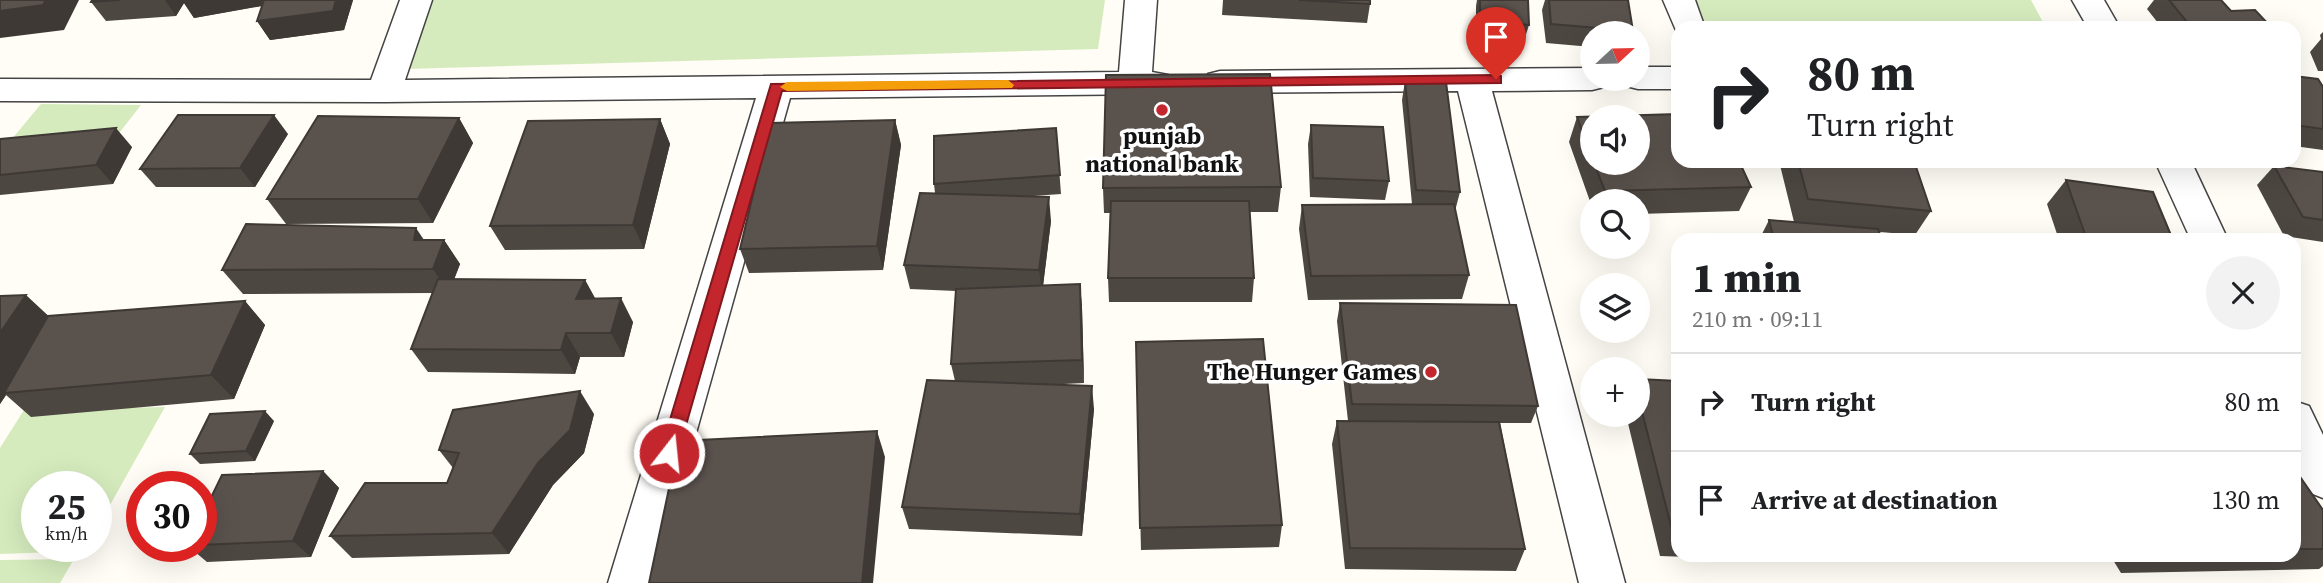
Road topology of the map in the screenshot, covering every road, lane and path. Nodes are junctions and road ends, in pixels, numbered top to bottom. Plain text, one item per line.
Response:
1 (416, 0) edge
2 (1141, 0) edge
3 (1679, 0) edge
4 (2088, 0) edge
5 (1686, 21) edge
6 (2100, 21) edge
7 (1650, 78) edge
8 (1671, 78) edge
9 (1580, 79) edge
10 (1472, 80) junction
11 (1135, 83) junction
12 (776, 87) junction
13 (0, 90) edge
14 (384, 91) junction
15 (2176, 168) edge
16 (2207, 233) edge
17 (2301, 433) edge
18 (2323, 480) edge
19 (631, 583) edge
20 (1601, 583) edge

1 - 14 street
2 - 11 street
3 - 5 street
4 - 6 street
7 - 8 street
9 - 10 street
10 - 11 street
10 - 20 street
11 - 12 street
12 - 14 street
12 - 19 street
13 - 14 street
15 - 16 street
17 - 18 street

